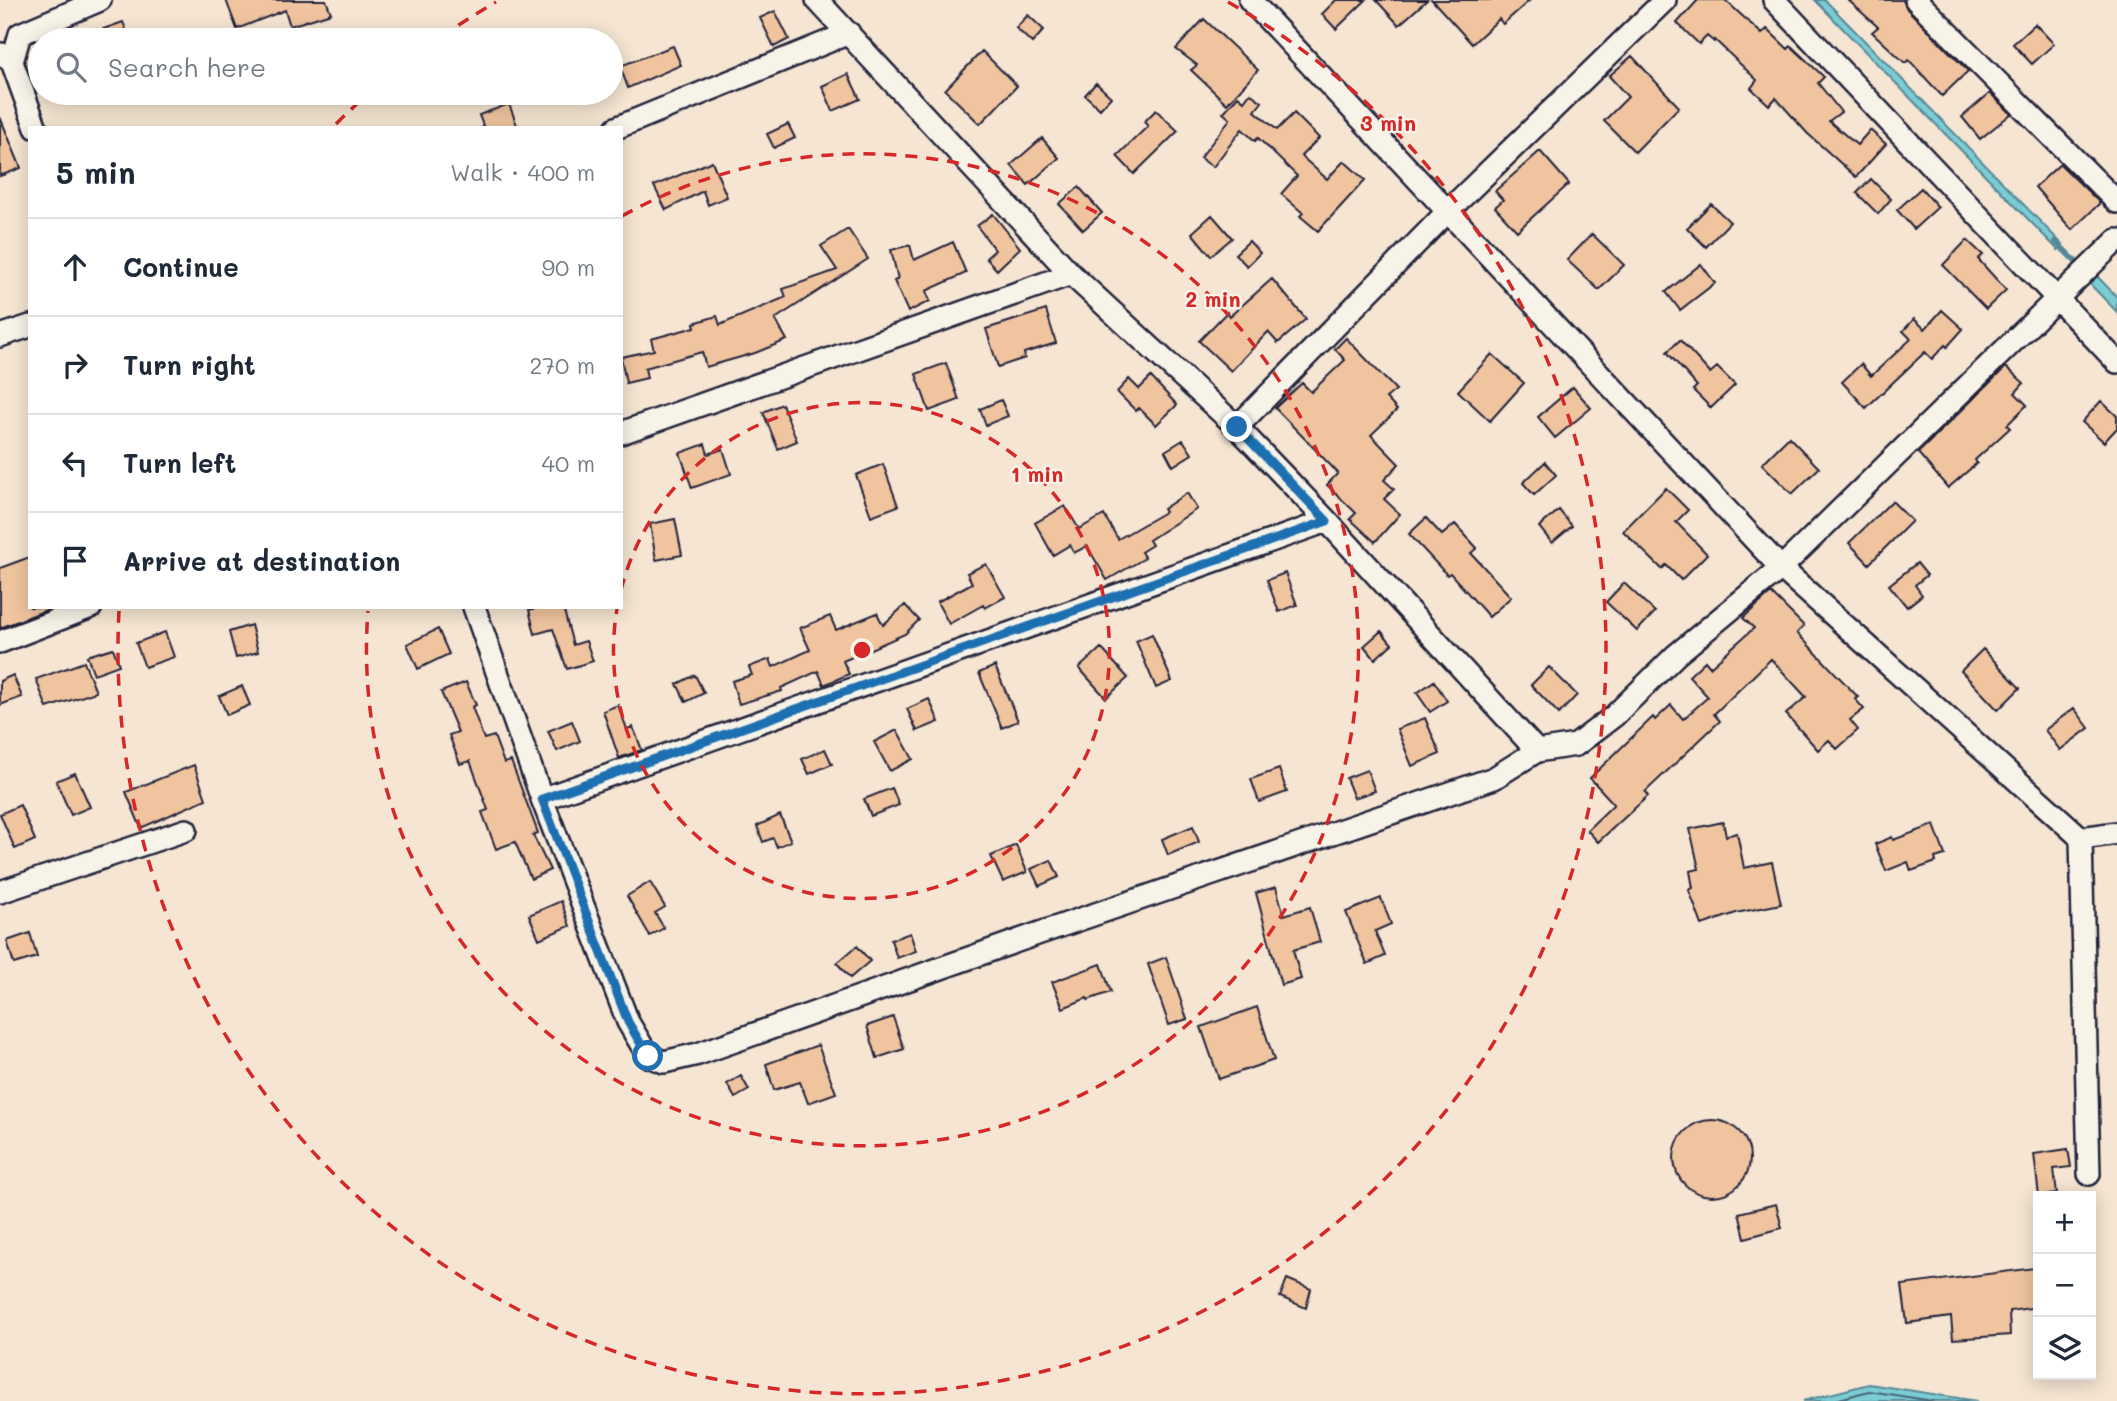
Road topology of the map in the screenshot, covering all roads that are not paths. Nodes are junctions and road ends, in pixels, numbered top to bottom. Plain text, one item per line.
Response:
1 (100, 0) edge
2 (817, 0) edge
3 (1250, 0) edge
4 (1665, 0) edge
5 (1774, 0) edge
6 (1916, 0) edge
7 (33, 28) edge
8 (28, 30) edge
9 (849, 33) junction
10 (6, 57) edge
11 (35, 126) edge
12 (621, 126) edge
13 (2117, 202) edge
14 (1449, 210) junction
15 (2117, 240) edge
16 (1070, 274) junction
17 (2057, 299) junction
18 (28, 327) edge
19 (0, 336) edge
20 (2117, 362) edge
21 (1237, 427) junction
22 (623, 432) edge
23 (1327, 521) junction
24 (1781, 568) junction
25 (86, 609) edge
26 (475, 609) edge
27 (0, 642) edge
28 (1537, 751) junction
29 (542, 799) junction
30 (186, 830) dead end
31 (2117, 833) edge
32 (2081, 838) junction
33 (0, 892) edge
34 (2089, 1174) dead end

1 - 7 street
2 - 9 street
3 - 14 street
4 - 14 street
5 - 17 street
6 - 13 street
8 - 10 street
9 - 12 street
9 - 16 street
10 - 11 street
14 - 21 street
14 - 24 street
15 - 17 street
16 - 21 street
16 - 22 street
17 - 20 street
17 - 24 street
18 - 19 street
21 - 23 street
23 - 28 street
23 - 29 street
24 - 28 street
24 - 32 street
25 - 27 street
26 - 29 street
28 - 29 street
30 - 33 street
31 - 32 street
32 - 34 street

